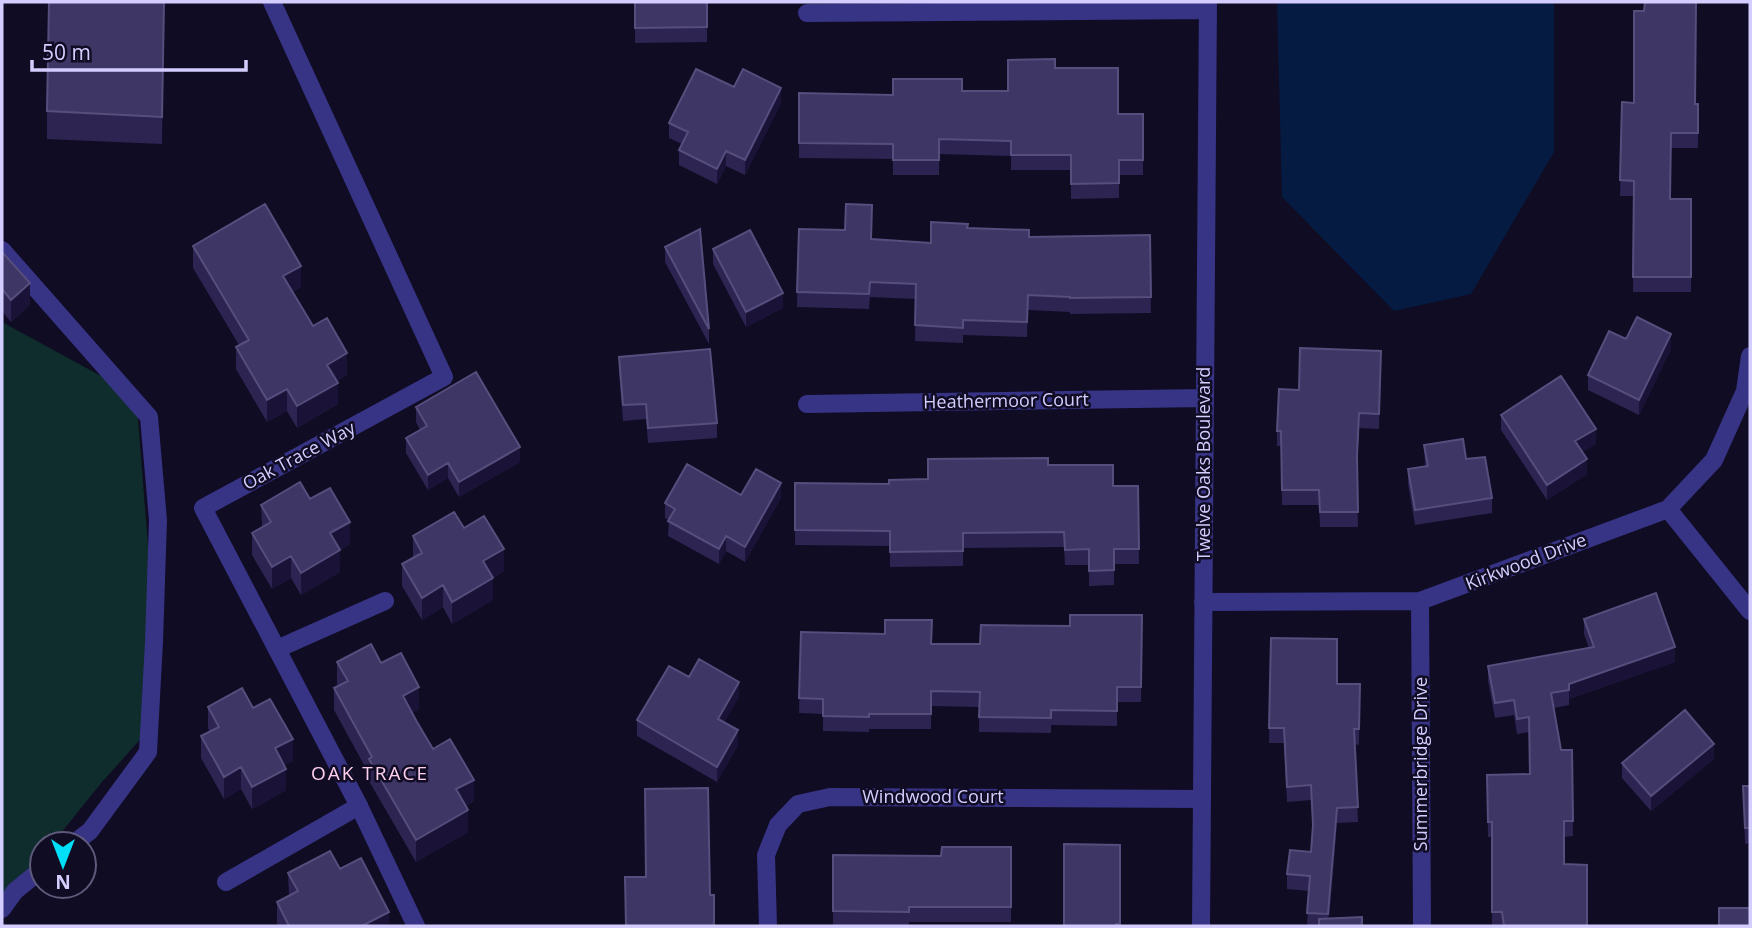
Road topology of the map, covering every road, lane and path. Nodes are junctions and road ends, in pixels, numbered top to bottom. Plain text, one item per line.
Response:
1 (272, 2) edge
2 (1208, 6) edge
3 (807, 13) dead end
4 (2, 250) edge
5 (1750, 356) edge
6 (1205, 398) junction
7 (807, 404) dead end
8 (1668, 509) junction
9 (385, 601) dead end
10 (1420, 601) junction
11 (1203, 603) junction
12 (1750, 611) edge
13 (277, 649) junction
14 (1202, 799) junction
15 (359, 806) junction
16 (91, 830) edge
17 (28, 880) edge
18 (226, 882) dead end
19 (2, 909) edge
20 (416, 926) edge
21 (768, 926) edge
22 (1201, 926) edge
23 (1422, 926) edge

1 - 13 street, Oak Trace Way
2 - 3 street
2 - 6 street, Twelve Oaks Boulevard
4 - 16 street
5 - 8 street, Kirkwood Drive
6 - 7 street, Heathermoor Court
6 - 11 street, Twelve Oaks Boulevard
8 - 10 street, Kirkwood Drive
8 - 12 street
9 - 13 street
10 - 11 street, Kirkwood Drive
10 - 23 street, Summerbridge Drive
11 - 14 street, Twelve Oaks Boulevard
13 - 15 street, Oak Trace Way
14 - 21 street, Windwood Court
14 - 22 street, Twelve Oaks Boulevard
15 - 18 street
15 - 20 street, Oak Trace Way
17 - 19 street

